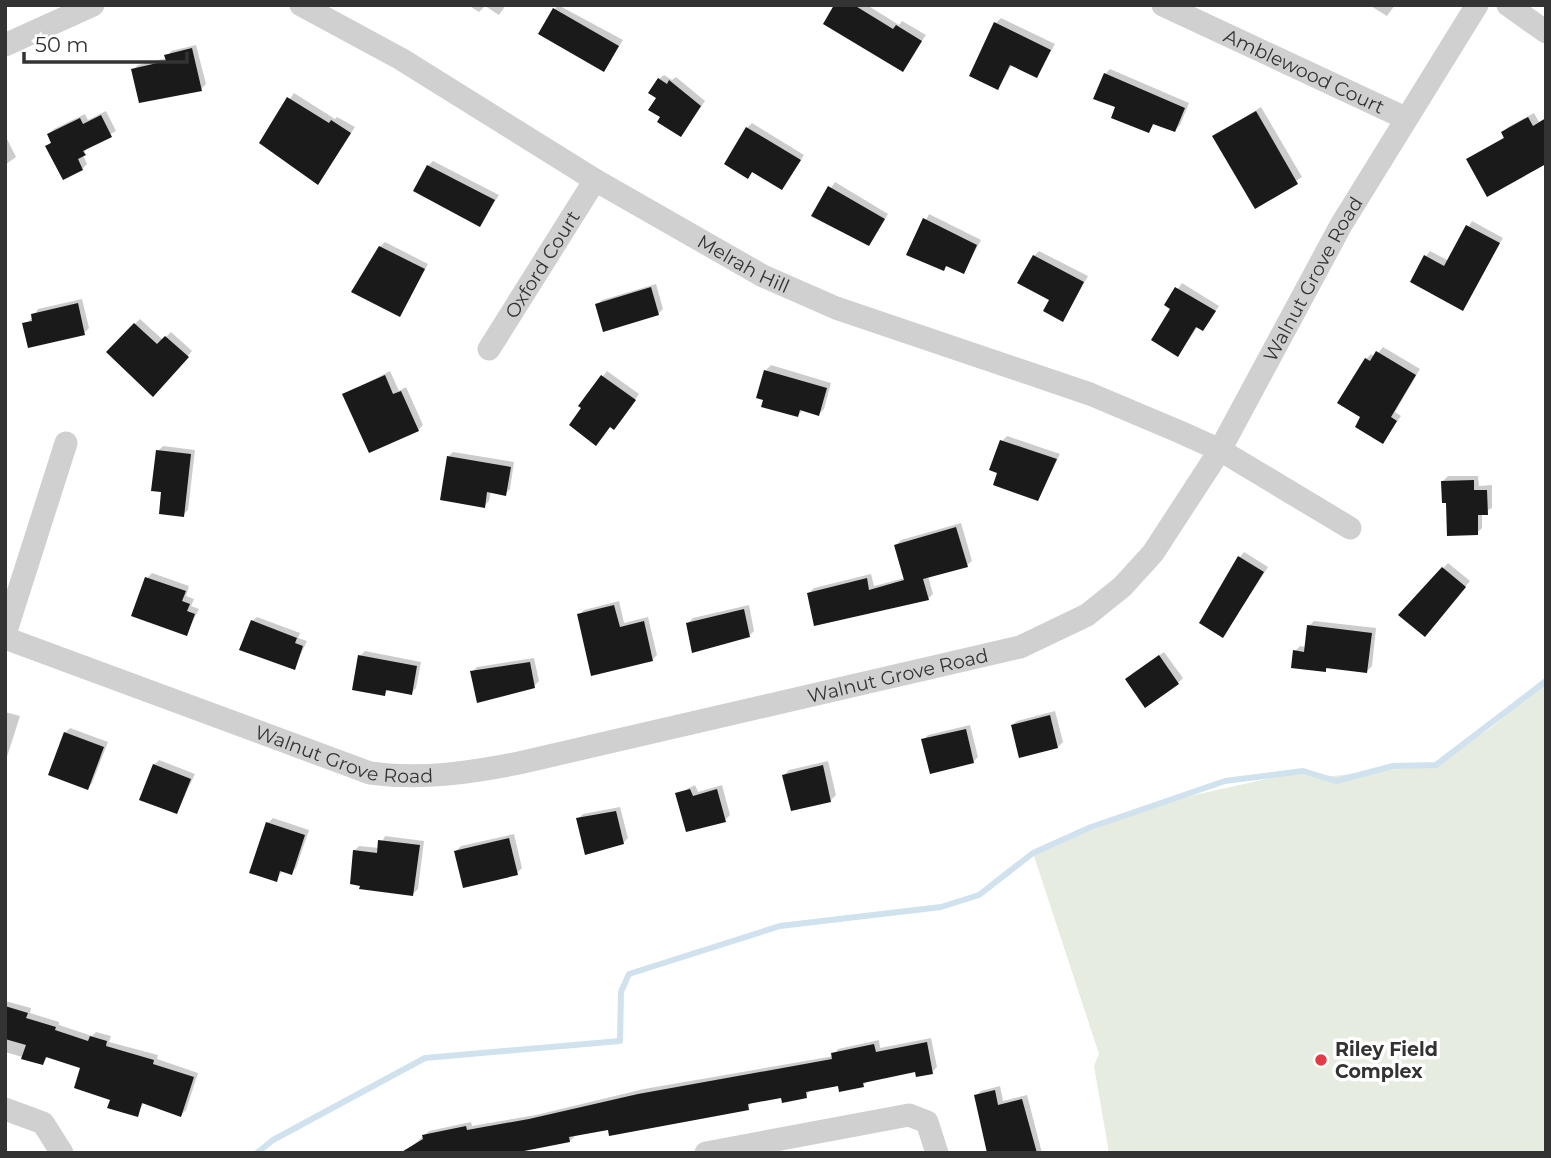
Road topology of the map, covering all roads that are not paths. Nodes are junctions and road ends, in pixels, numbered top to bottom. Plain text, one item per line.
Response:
1 (93, 5) edge
2 (301, 5) edge
3 (1164, 5) edge
4 (1477, 5) edge
5 (1508, 5) edge
6 (1546, 32) edge
7 (5, 45) edge
8 (1405, 118) junction
9 (595, 180) junction
10 (489, 349) dead end
11 (66, 443) dead end
12 (1220, 450) junction
13 (1350, 528) dead end
14 (5, 636) edge
15 (5, 1109) edge
16 (62, 1153) edge
17 (706, 1153) edge
18 (937, 1153) edge

1 - 7 street
2 - 9 street, Melrah Hill
3 - 8 street, Amblewood Court
4 - 8 street, Walnut Grove Road
5 - 6 street
8 - 12 street, Walnut Grove Road
9 - 10 street, Oxford Court
9 - 12 street, Melrah Hill
11 - 14 street
12 - 13 street, Melrah Hill
12 - 14 street, Walnut Grove Road
15 - 16 street
17 - 18 street

